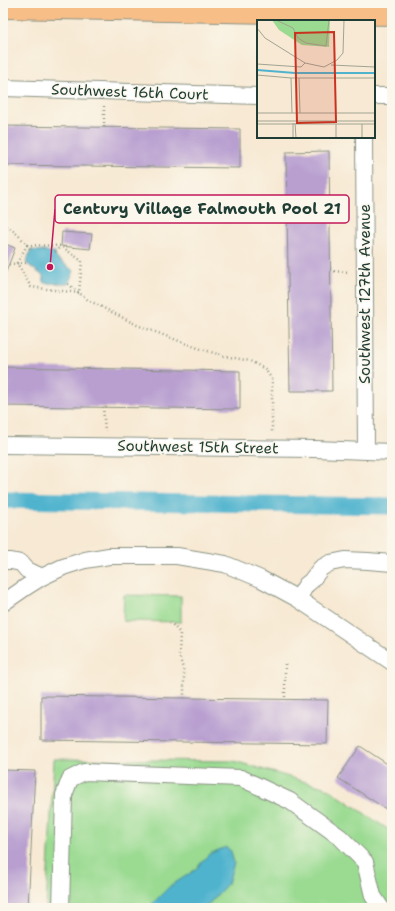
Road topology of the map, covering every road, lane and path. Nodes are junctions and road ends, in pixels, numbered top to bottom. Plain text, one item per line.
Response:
1 (3, 8) edge
2 (392, 15) edge
3 (3, 88) edge
4 (257, 96) edge
5 (375, 96) edge
6 (392, 96) edge
7 (104, 102) dead end
8 (104, 127) dead end
9 (364, 138) edge
10 (3, 224) edge
11 (27, 245) junction
12 (61, 246) junction
13 (31, 250) dead end
14 (54, 252) dead end
15 (17, 263) junction
16 (26, 263) dead end
17 (9, 264) dead end
18 (68, 284) dead end
19 (79, 293) junction
20 (103, 407) dead end
21 (3, 445) edge
22 (106, 446) junction
23 (272, 449) junction
24 (366, 450) junction
25 (392, 452) edge
26 (3, 561) edge
27 (392, 563) edge
28 (42, 577) junction
29 (298, 599) junction
30 (3, 603) edge
31 (170, 622) dead end
32 (392, 662) edge
33 (285, 664) dead end
34 (184, 698) dead end
35 (285, 699) dead end
36 (60, 908) edge
37 (381, 908) edge

1 - 2 main road
3 - 4 street, Southwest 16th Court
5 - 6 street
7 - 8 path
9 - 24 street, Southwest 127th Avenue
10 - 11 path
11 - 12 path
11 - 13 path
11 - 15 path
12 - 14 path
12 - 19 path
15 - 16 path
15 - 17 path
15 - 19 path
18 - 19 path
19 - 23 path
20 - 22 path
21 - 22 street, Southwest 15th Street
22 - 23 street, Southwest 15th Street
23 - 24 street, Southwest 15th Street
24 - 25 street, Southwest 15th Street
26 - 28 street
27 - 29 street
28 - 29 street
28 - 30 street
29 - 32 street
31 - 34 path
33 - 35 path
36 - 37 street

